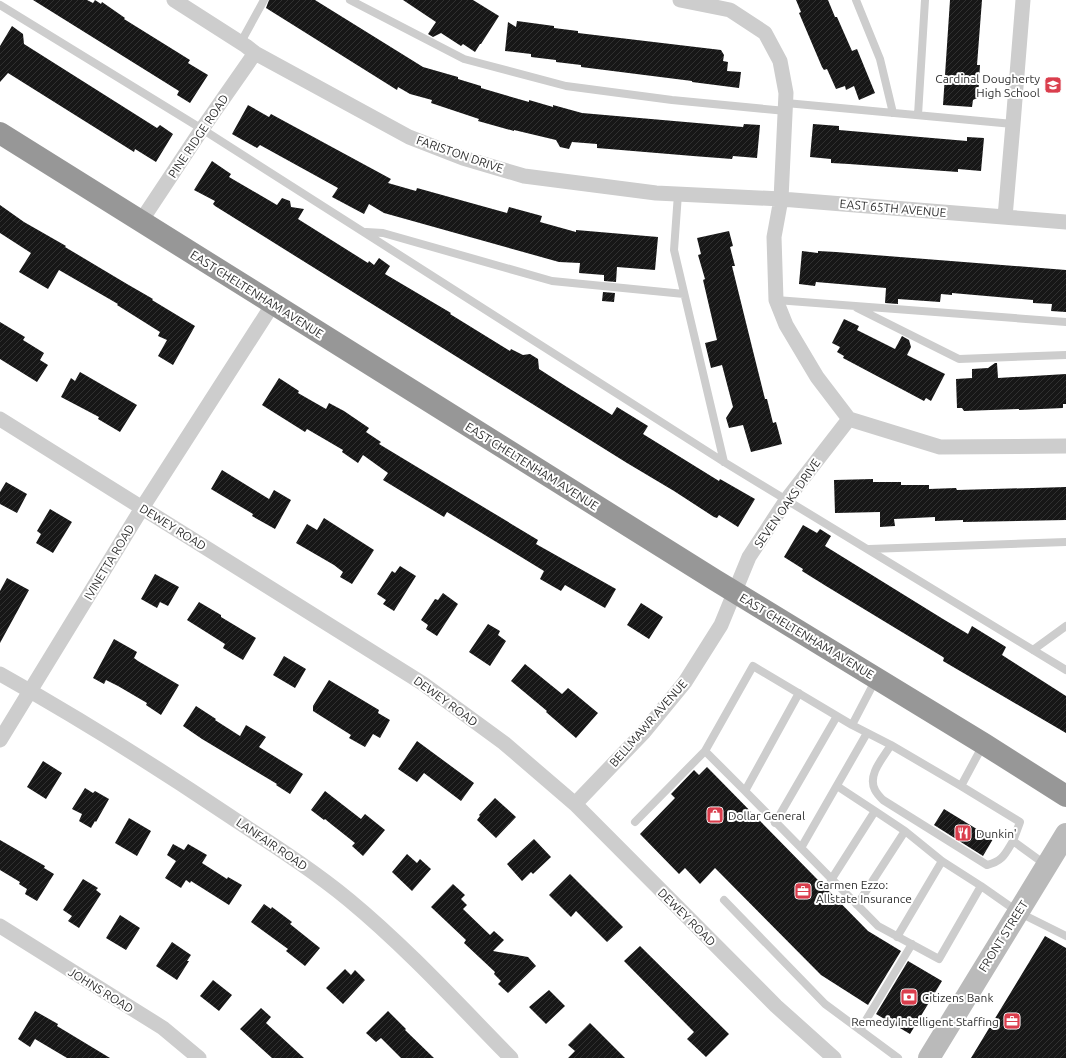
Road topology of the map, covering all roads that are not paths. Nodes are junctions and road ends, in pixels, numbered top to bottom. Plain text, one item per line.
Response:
1 (174, 0) edge
2 (264, 0) edge
3 (350, 0) edge
4 (680, 0) edge
5 (856, 0) edge
6 (925, 0) edge
7 (1023, 0) edge
8 (0, 5) edge
9 (241, 42) junction
10 (255, 53) junction
11 (786, 107) junction
12 (893, 113) junction
13 (918, 115) junction
14 (1013, 124) junction
15 (202, 129) junction
16 (0, 133) edge
17 (678, 194) junction
18 (782, 199) junction
19 (1004, 217) junction
20 (141, 221) junction
21 (1066, 222) edge
22 (364, 232) junction
23 (684, 294) junction
24 (776, 300) junction
25 (273, 304) junction
26 (853, 306) junction
27 (1066, 322) edge
28 (1066, 355) edge
29 (0, 419) edge
30 (849, 419) junction
31 (1066, 446) edge
32 (724, 462) junction
33 (787, 499) junction
34 (142, 508) junction
35 (1066, 542) edge
36 (869, 550) junction
37 (734, 592) junction
38 (1066, 626) edge
39 (1033, 650) junction
40 (1066, 670) edge
41 (0, 674) edge
42 (877, 678) junction
43 (31, 691) junction
44 (799, 693) junction
45 (837, 716) junction
46 (852, 725) junction
47 (867, 733) junction
48 (0, 740) edge
49 (984, 744) junction
50 (891, 745) junction
51 (704, 751) junction
52 (836, 786) junction
53 (961, 786) junction
54 (744, 791) junction
55 (1066, 796) edge
56 (575, 804) junction
57 (875, 811) junction
58 (635, 822) dead end
59 (775, 823) junction
60 (905, 831) junction
61 (1066, 834) edge
62 (1013, 841) junction
63 (800, 848) junction
64 (942, 861) junction
65 (1047, 866) junction
66 (831, 880) junction
67 (981, 886) junction
68 (724, 900) dead end
69 (857, 905) junction
70 (1018, 912) junction
71 (0, 926) edge
72 (1065, 933) edge
73 (897, 937) junction
74 (912, 944) junction
75 (860, 1030) junction
76 (199, 1058) edge
77 (511, 1058) edge
78 (834, 1058) edge
79 (898, 1058) edge
80 (929, 1058) edge

1 - 9 street, FARISTON DRIVE
2 - 9 lane
3 - 11 lane
4 - 11 street
5 - 12 lane
6 - 13 lane
7 - 14 street
8 - 15 lane
9 - 10 street, FARISTON DRIVE
10 - 15 street, PINE RIDGE ROAD
10 - 17 street, FARISTON DRIVE
11 - 12 lane
11 - 18 street
12 - 13 lane
13 - 14 lane
14 - 19 street
15 - 20 street, PINE RIDGE ROAD
15 - 22 lane
16 - 20 highway, EAST CHELTENHAM AVENUE
17 - 18 street, FARISTON DRIVE
17 - 23 lane
18 - 19 street, EAST 65TH AVENUE
18 - 24 street
19 - 21 street, EAST 65TH AVENUE
20 - 25 highway, EAST CHELTENHAM AVENUE
22 - 23 lane
22 - 32 lane
23 - 32 lane
24 - 26 lane
24 - 30 street
25 - 34 street, IVINETTA ROAD
25 - 37 highway, EAST CHELTENHAM AVENUE
26 - 27 lane
26 - 28 lane
29 - 34 street, DEWEY ROAD
30 - 31 street
30 - 33 street, SEVEN OAKS DRIVE
32 - 33 lane
33 - 36 lane
33 - 37 street, SEVEN OAKS DRIVE
34 - 43 street, IVINETTA ROAD
34 - 56 street, DEWEY ROAD
35 - 36 lane
36 - 39 lane
37 - 42 highway, EAST CHELTENHAM AVENUE
37 - 56 street, BELLMAWR AVENUE
38 - 39 lane
39 - 40 lane
41 - 43 street, LANFAIR ROAD
42 - 46 lane
42 - 49 highway, EAST CHELTENHAM AVENUE
43 - 48 street, IVINETTA ROAD
43 - 77 street, LANFAIR ROAD
44 - 45 lane
44 - 51 lane
44 - 54 lane
45 - 46 lane
45 - 59 lane
46 - 47 lane
47 - 50 lane
47 - 52 lane
49 - 53 lane
49 - 55 highway, EAST CHELTENHAM AVENUE
50 - 53 lane
50 - 62 lane
51 - 54 lane
51 - 58 lane
52 - 57 lane
52 - 63 lane
53 - 62 lane
54 - 59 lane
56 - 78 street, DEWEY ROAD
57 - 60 lane
57 - 66 lane
59 - 63 lane
60 - 64 lane
60 - 69 lane
61 - 65 street, FRONT STREET
62 - 65 lane
63 - 66 lane
64 - 67 lane
64 - 73 lane
65 - 70 street, FRONT STREET
66 - 69 lane
67 - 70 lane
67 - 74 lane
68 - 75 lane
69 - 73 lane
70 - 72 lane
70 - 80 street, FRONT STREET
71 - 76 street, JOHNS ROAD
73 - 74 lane
74 - 75 lane
75 - 79 lane

